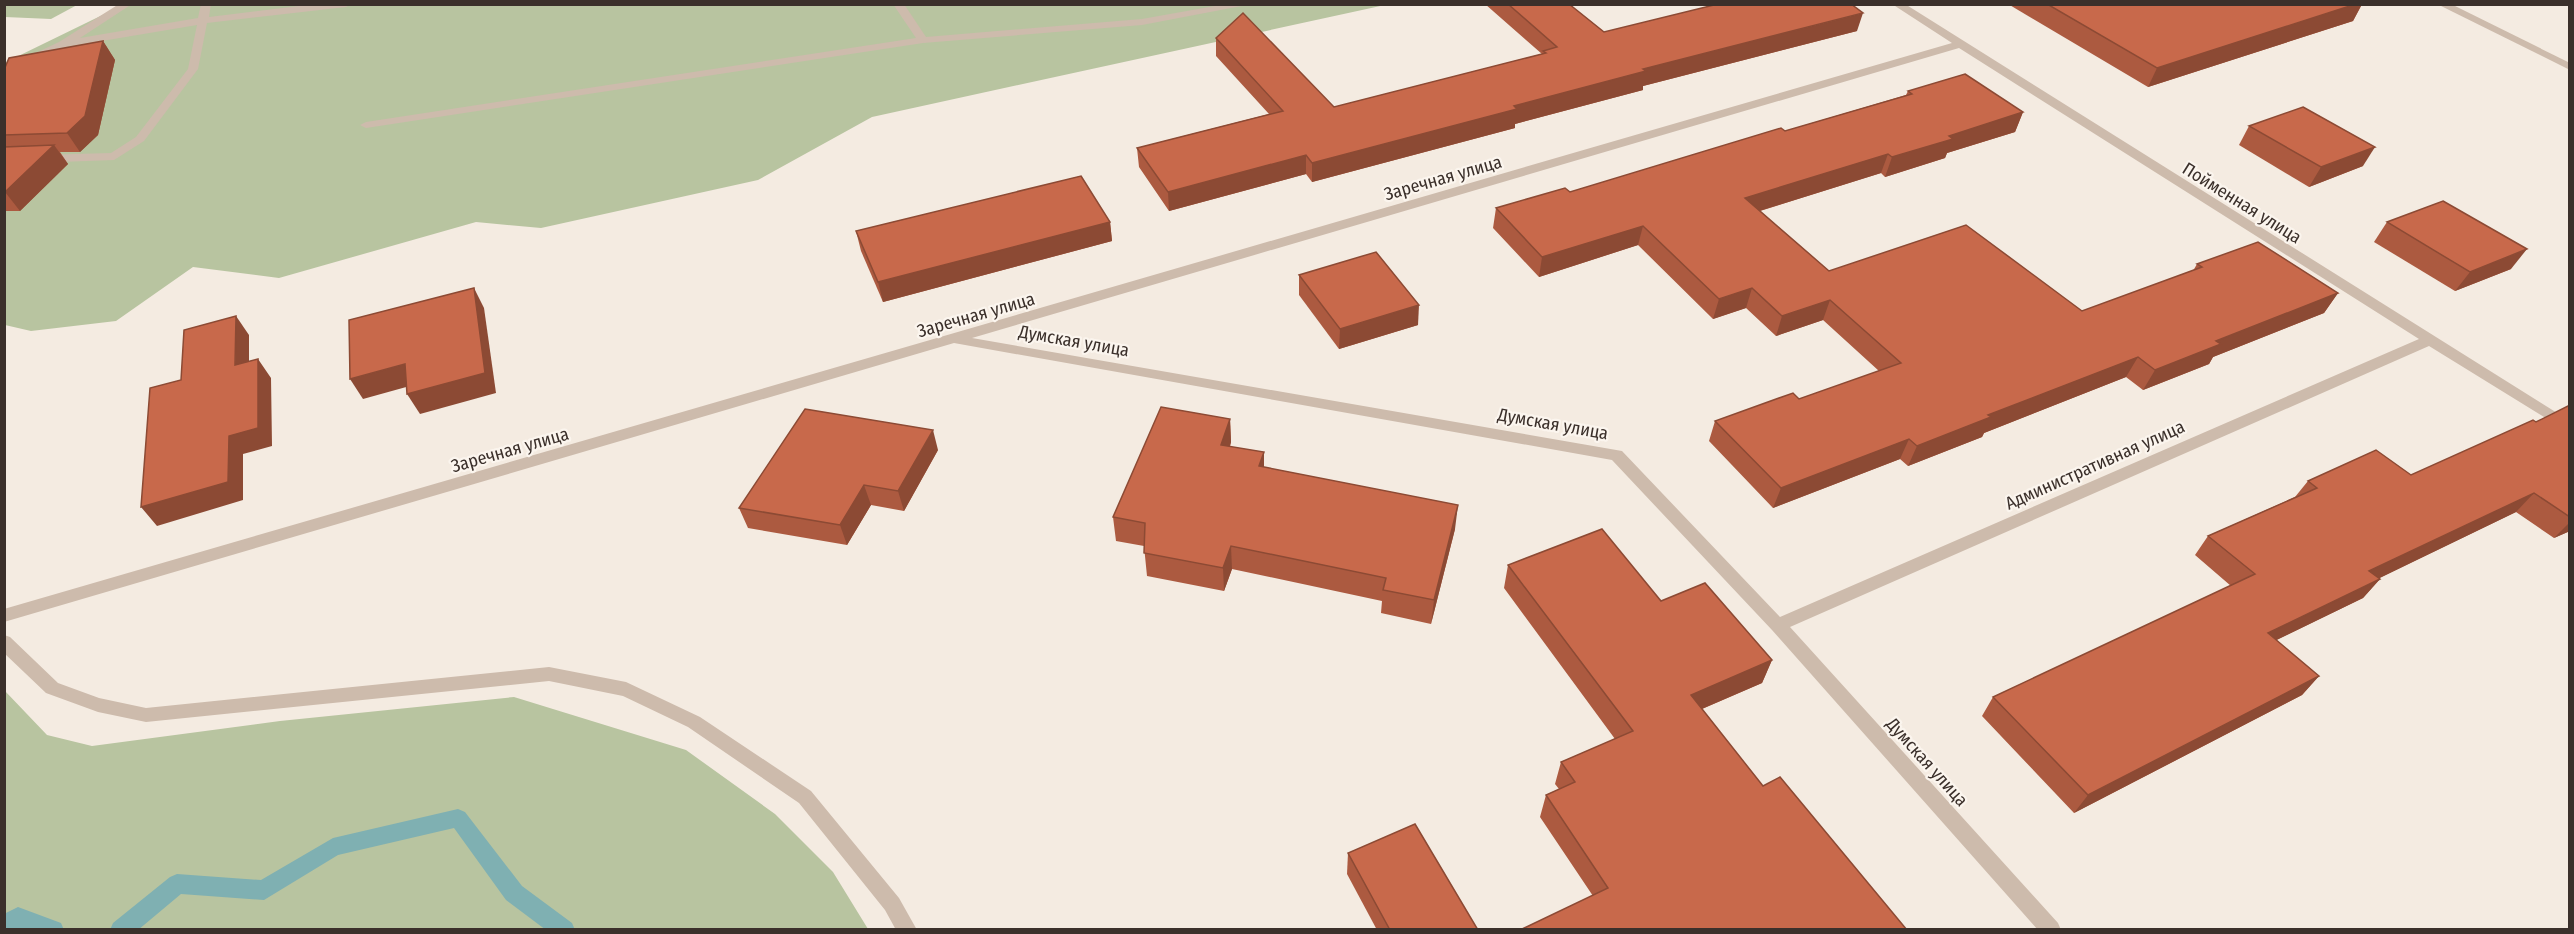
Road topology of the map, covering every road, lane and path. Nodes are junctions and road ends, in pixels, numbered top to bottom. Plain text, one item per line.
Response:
1 (127, 4) edge
2 (206, 4) edge
3 (346, 4) edge
4 (898, 4) edge
5 (1247, 4) edge
6 (1897, 4) edge
7 (2442, 4) edge
8 (201, 21) junction
9 (923, 40) junction
10 (63, 44) junction
11 (1958, 45) junction
12 (2570, 67) edge
13 (4, 72) edge
14 (366, 125) dead end
15 (4, 160) edge
16 (955, 340) junction
17 (2428, 341) junction
18 (2570, 428) edge
19 (4, 616) edge
20 (1778, 625) junction
21 (4, 642) edge
22 (907, 930) edge
23 (2051, 930) edge

1 - 10 street
2 - 8 street
3 - 8 street
4 - 9 street
5 - 9 street
6 - 11 street, Пойменная улица
7 - 12 street
8 - 10 street
8 - 15 street
9 - 14 street
10 - 13 street
11 - 16 street, Заречная улица
11 - 17 street, Пойменная улица
16 - 19 street, Заречная улица
16 - 20 street, Думская улица
17 - 18 street, Пойменная улица
17 - 20 street, Административная улица
20 - 23 street, Думская улица
21 - 22 street

